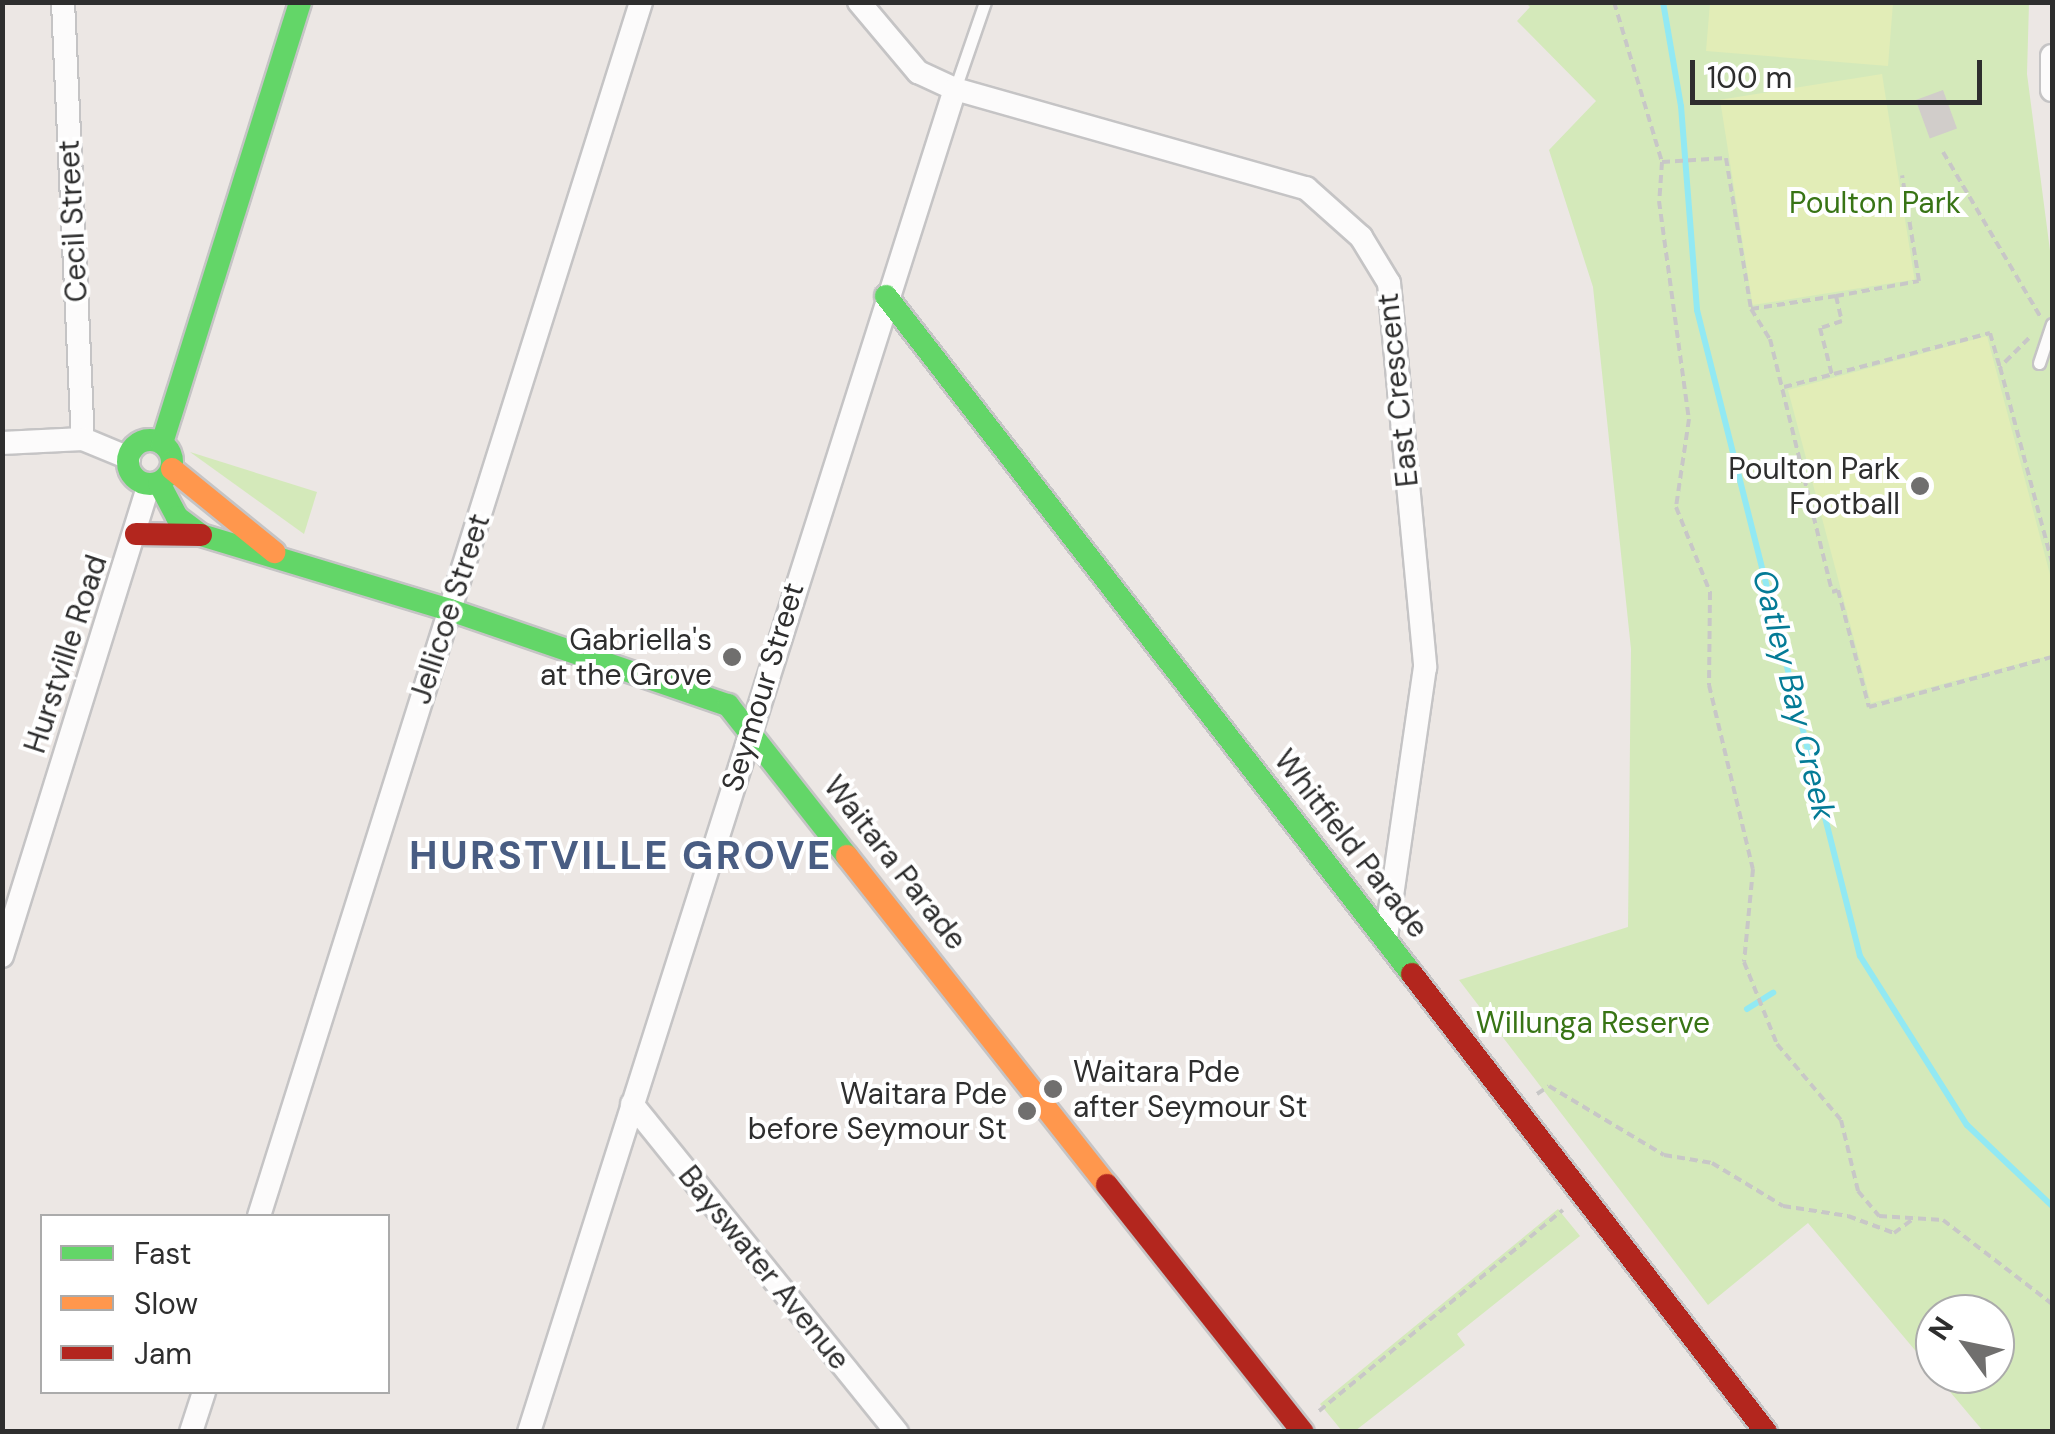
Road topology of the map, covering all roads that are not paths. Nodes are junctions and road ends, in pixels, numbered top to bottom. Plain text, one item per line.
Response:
1 (63, 2) edge
2 (300, 2) edge
3 (641, 2) edge
4 (859, 2) edge
5 (985, 2) edge
6 (2052, 56) edge
7 (955, 88) junction
8 (2052, 90) edge
9 (886, 296) junction
10 (2052, 327) edge
11 (2039, 363) dead end
12 (83, 438) junction
13 (2, 443) edge
14 (162, 443) junction
15 (129, 458) junction
16 (160, 479) junction
17 (136, 534) junction
18 (200, 535) junction
19 (280, 558) junction
20 (450, 610) junction
21 (752, 728) junction
22 (1386, 938) junction
23 (2, 956) edge
24 (632, 1104) junction
25 (259, 1214) edge
26 (203, 1394) edge
27 (1301, 1429) edge
28 (191, 1432) edge
29 (529, 1432) edge
30 (897, 1432) edge
31 (1766, 1432) edge

1 - 12 street, Cecil Street
2 - 14 street
3 - 20 street, Jellicoe Street
4 - 7 street, East Crescent
5 - 7 lane, Seymour Street
6 - 8 street
7 - 9 street, Seymour Street
7 - 22 street, East Crescent
9 - 21 street, Seymour Street
9 - 22 street, Whitfield Parade
10 - 11 lane
12 - 13 street
12 - 15 street
14 - 15 street
14 - 16 street
15 - 16 street
16 - 17 street, Hurstville Road
16 - 18 street
16 - 19 street, Waitara Parade
17 - 18 street, Waitara Parade
17 - 23 street, Hurstville Road
18 - 19 street, Waitara Parade
19 - 20 street, Waitara Parade
20 - 21 street, Waitara Parade
20 - 25 street, Jellicoe Street
21 - 24 street, Seymour Street
21 - 27 street, Waitara Parade
22 - 31 street, Whitfield Parade
24 - 29 street, Seymour Street
24 - 30 street, Bayswater Avenue
26 - 28 street

